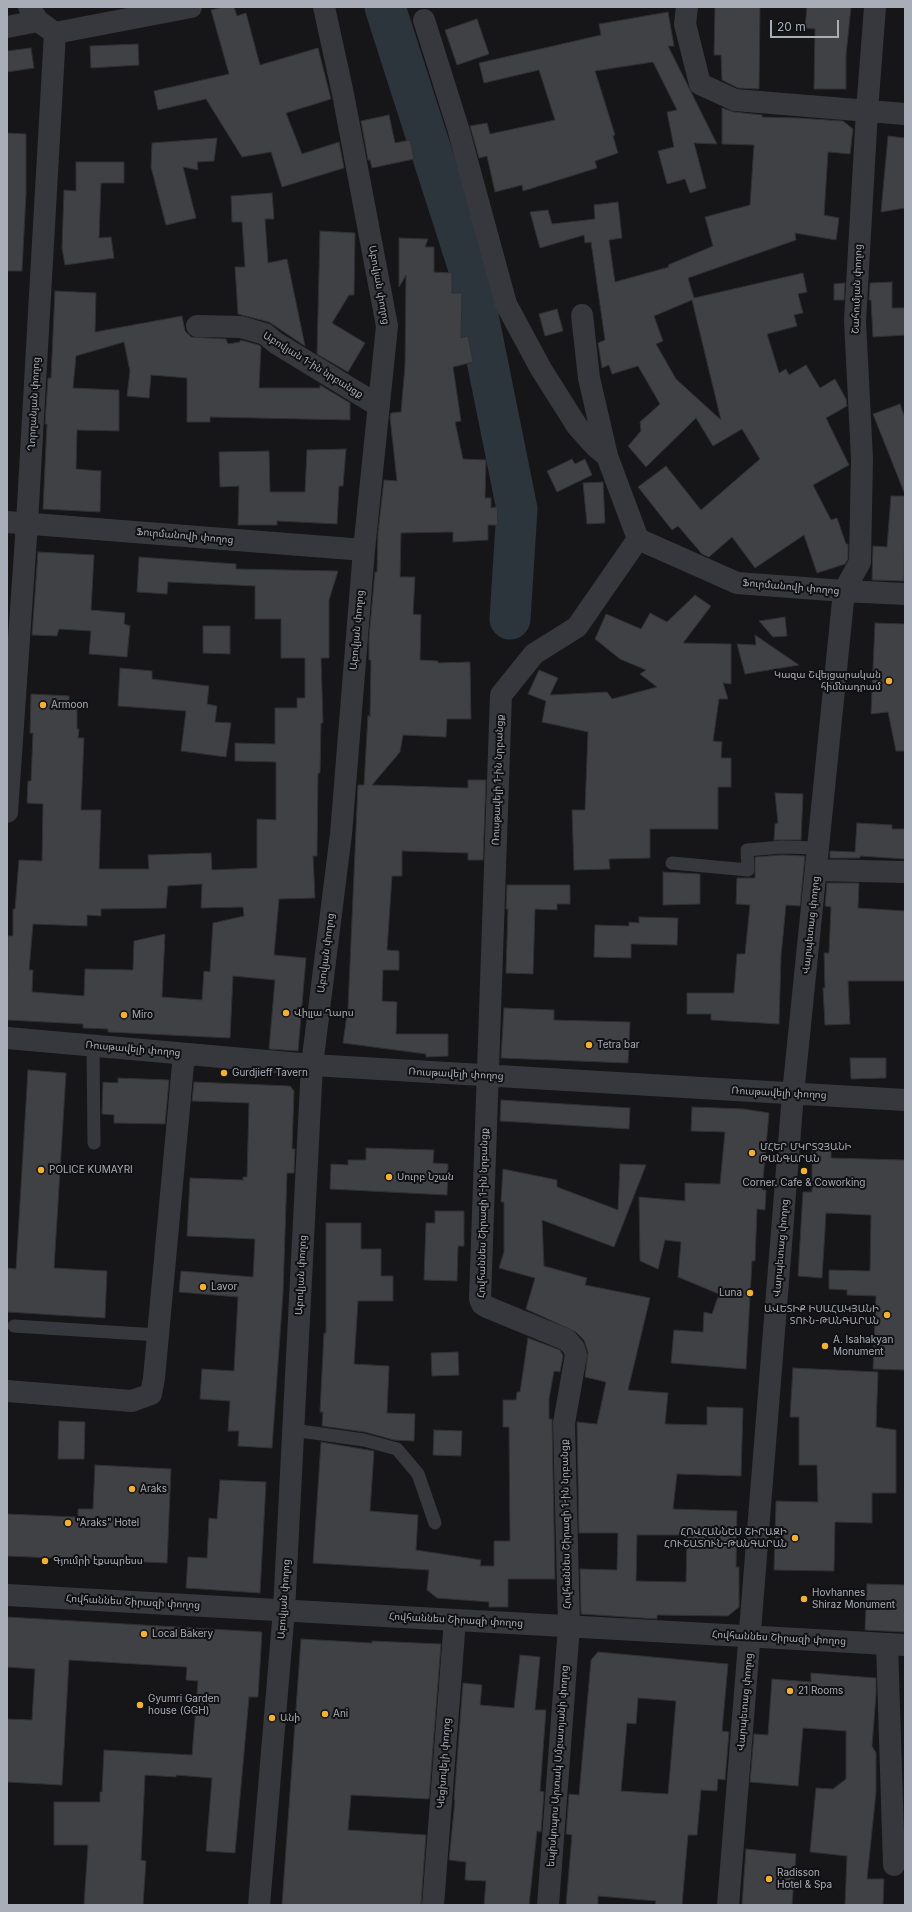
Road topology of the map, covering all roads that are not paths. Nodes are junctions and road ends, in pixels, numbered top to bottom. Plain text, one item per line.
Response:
1 (191, 7) edge
2 (324, 7) edge
3 (687, 7) edge
4 (875, 7) edge
5 (41, 20) edge
6 (424, 20) dead end
7 (7, 27) edge
8 (867, 111) junction
9 (905, 114) edge
10 (582, 315) dead end
11 (197, 326) dead end
12 (379, 406) junction
13 (607, 456) junction
14 (17, 522) edge
15 (638, 539) junction
16 (364, 550) junction
17 (844, 592) junction
18 (905, 594) edge
19 (7, 812) edge
20 (818, 848) junction
21 (672, 863) dead end
22 (816, 870) junction
23 (905, 872) edge
24 (7, 1038) edge
25 (93, 1046) junction
26 (184, 1054) junction
27 (312, 1065) junction
28 (486, 1075) junction
29 (793, 1094) junction
30 (905, 1100) edge
31 (94, 1143) dead end
32 (14, 1326) dead end
33 (158, 1335) junction
34 (7, 1390) edge
35 (293, 1430) junction
36 (435, 1523) dead end
37 (7, 1595) edge
38 (284, 1610) junction
39 (455, 1620) junction
40 (569, 1626) junction
41 (750, 1637) junction
42 (896, 1645) edge
43 (894, 1865) dead end
44 (260, 1905) edge
45 (432, 1905) edge
46 (548, 1905) edge
47 (728, 1905) edge

1 - 5 street
2 - 12 street, Աբովյան փողոց
3 - 8 street
4 - 8 street, Շահումյան փողոց
5 - 7 street
5 - 14 street, Ղորղանյան փողոց
6 - 13 street
8 - 9 street
8 - 17 street, Շահումյան փողոց
10 - 13 street
11 - 12 street, Աբովյան 1-ին նրբանցք
12 - 16 street, Աբովյան փողոց
13 - 15 street
14 - 16 street, Ֆուրմանովի փողոց
14 - 19 street, Ղորղանյան փողոց
15 - 17 street, Ֆուրմանովի փողոց
15 - 28 street, Ռուսթավելի 1-ին նրբանցք
16 - 27 street, Աբովյան փողոց
17 - 18 street, Ֆուրմանովի փողոց
17 - 20 street, Վարպետաց փողոց
20 - 21 lane
20 - 22 street, Վարպետաց փողոց
22 - 23 street
22 - 29 street, Վարպետաց փողոց
24 - 25 street, Ռուսթավելի փողոց
25 - 26 street, Ռուսթավելի փողոց
25 - 31 lane
26 - 27 street, Ռուսթավելի փողոց
26 - 33 street
27 - 28 street, Ռուսթավելի փողոց
27 - 35 street, Աբովյան փողոց
28 - 29 street, Ռուսթավելի փողոց
28 - 40 street, Հովհաննես Շիրազի 1-ին նրբանցք
29 - 30 street, Ռուսթավելի փողոց
29 - 41 street, Վարպետաց փողոց
32 - 33 lane
33 - 34 street
35 - 36 lane
35 - 38 street, Աբովյան փողոց
37 - 38 street, Հովհաննես Շիրազի փողոց
38 - 39 street, Հովհաննես Շիրազի փողոց
38 - 44 street, Աբովյան փողոց
39 - 40 street, Հովհաննես Շիրազի փողոց
39 - 45 street, Կեցխովելի փողոց
40 - 41 street, Հովհաննես Շիրազի փողոց
40 - 46 street, եպիսկոպոս Արտակ Սմբատյանի փողոց
41 - 42 street, Հովհաննես Շիրազի փողոց
41 - 47 street, Վարպետաց փողոց
42 - 43 street

